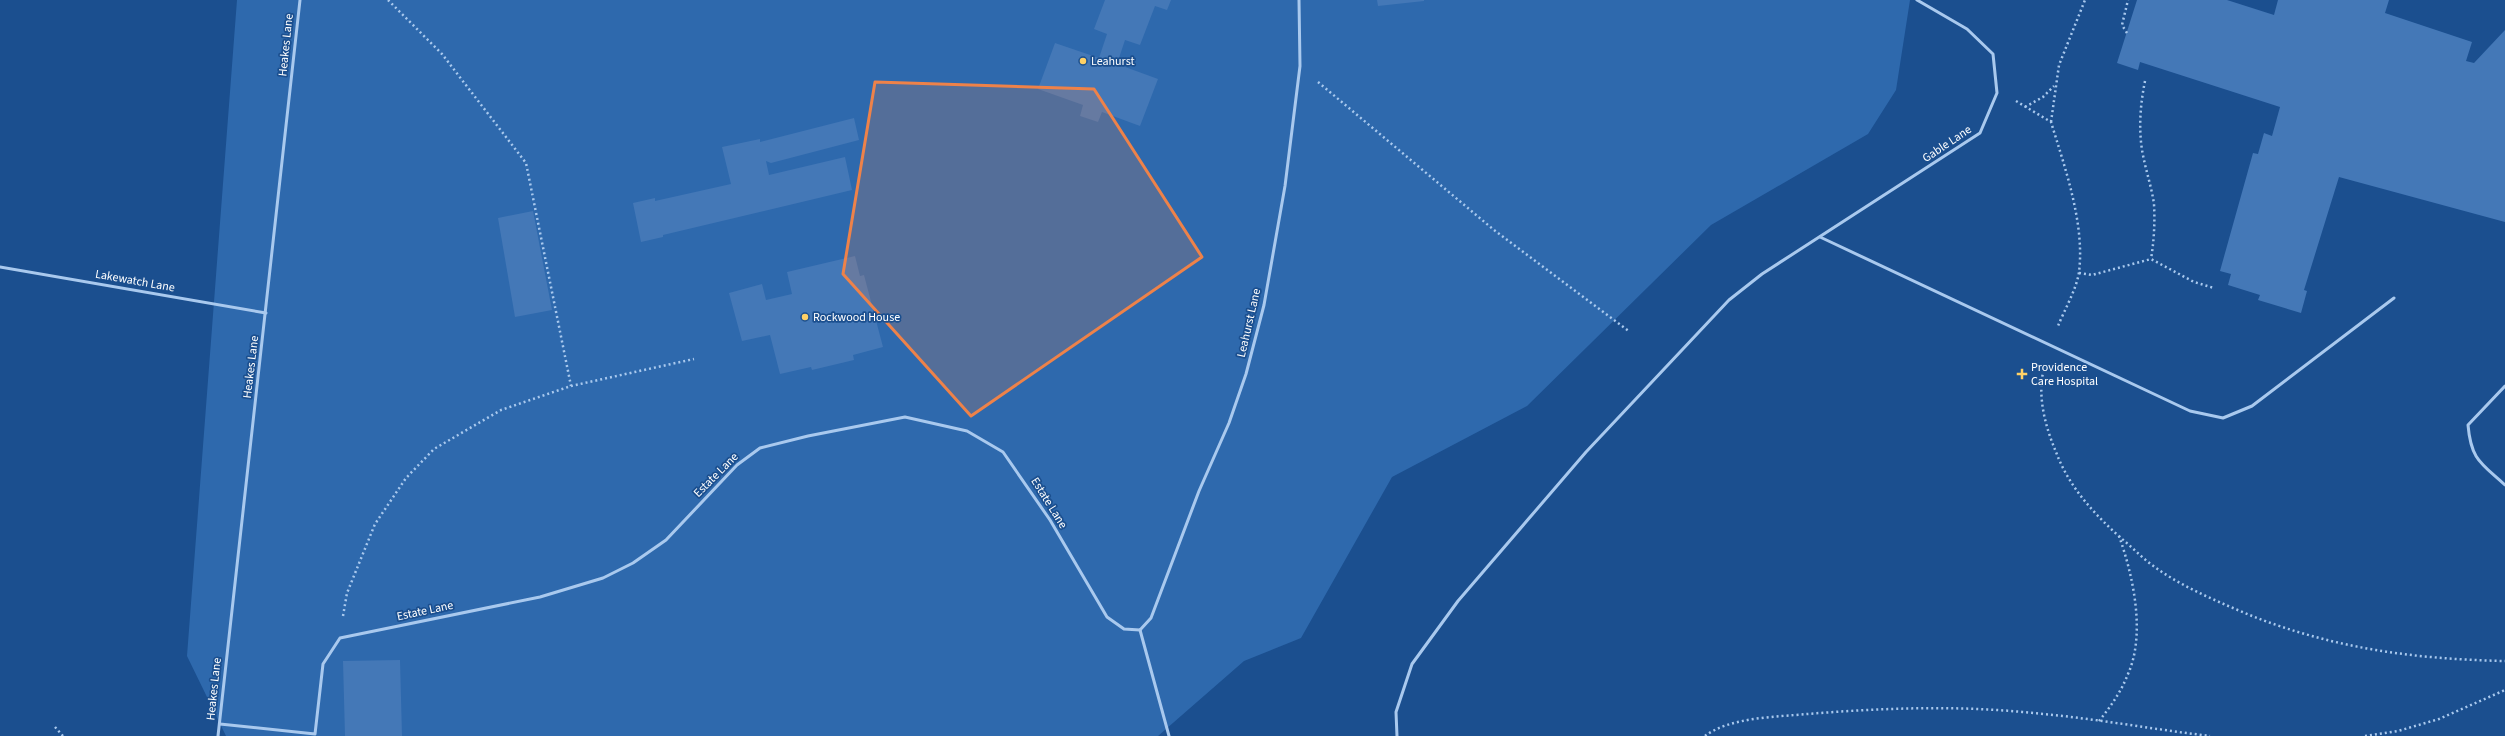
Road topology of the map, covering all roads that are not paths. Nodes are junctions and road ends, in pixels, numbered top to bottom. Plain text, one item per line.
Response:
1 (300, 0) edge
2 (1299, 0) edge
3 (1917, 0) edge
4 (1820, 237) junction
5 (0, 267) edge
6 (2394, 298) dead end
7 (266, 313) junction
8 (2505, 386) edge
9 (2505, 485) edge
10 (1140, 630) junction
11 (220, 724) junction
12 (218, 736) edge
13 (1169, 736) edge
14 (1397, 736) edge

1 - 7 lane, Heakes Lane
2 - 10 lane, Leahurst Lane
3 - 4 lane, Gable Lane
4 - 6 lane
4 - 14 lane, Gable Lane
5 - 7 lane, Lakewatch Lane
7 - 11 lane, Heakes Lane
8 - 9 lane
10 - 11 lane, Estate Lane
10 - 13 lane
11 - 12 lane, Heakes Lane

